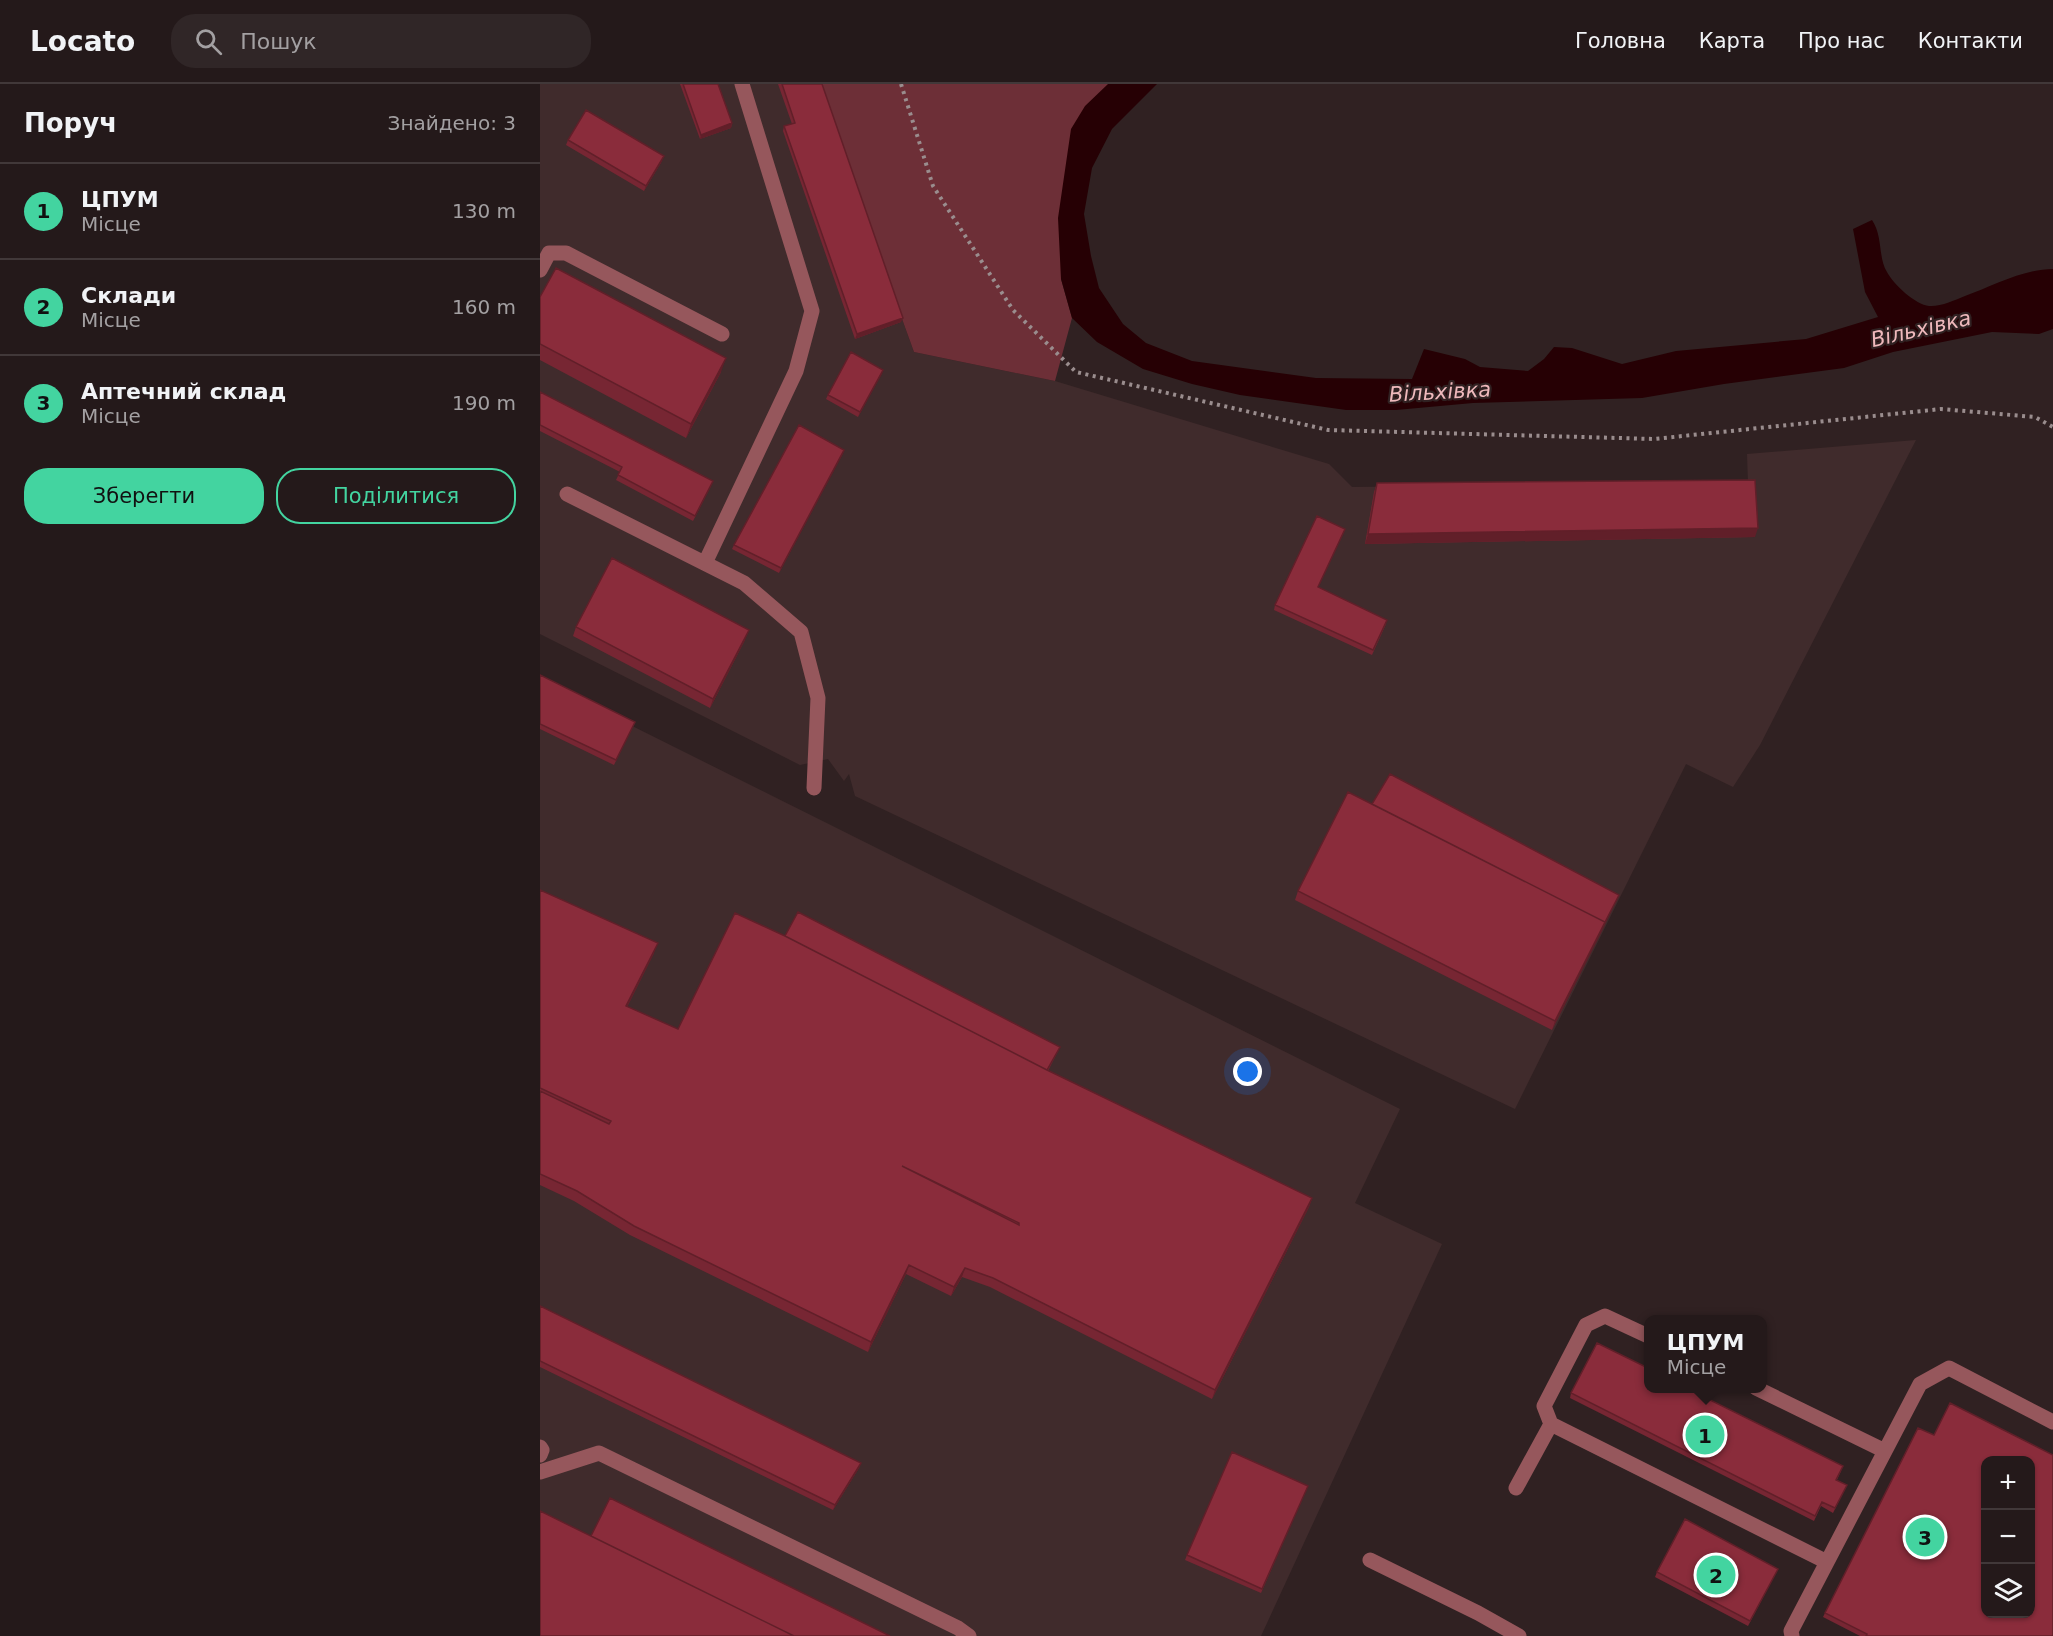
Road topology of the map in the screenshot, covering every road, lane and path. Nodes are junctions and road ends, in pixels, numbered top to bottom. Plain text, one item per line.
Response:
1 (742, 84) edge
2 (901, 84) edge
3 (540, 270) edge
4 (722, 334) dead end
5 (2053, 428) edge
6 (567, 494) dead end
7 (705, 563) junction
8 (814, 788) dead end
9 (1644, 1334) edge
10 (1764, 1393) edge
11 (2053, 1422) edge
12 (1551, 1424) junction
13 (540, 1447) edge
14 (1885, 1451) junction
15 (540, 1455) edge
16 (540, 1472) edge
17 (1516, 1488) dead end
18 (1370, 1560) dead end
19 (1827, 1562) junction
20 (969, 1636) edge
21 (1519, 1636) edge
22 (1792, 1636) edge

1 - 7 lane
2 - 5 path
3 - 4 lane
6 - 7 lane
7 - 8 lane
9 - 12 lane
10 - 14 lane
11 - 14 lane
12 - 17 lane
12 - 19 lane
13 - 15 lane
14 - 19 lane
16 - 20 lane
18 - 21 lane
19 - 22 lane

